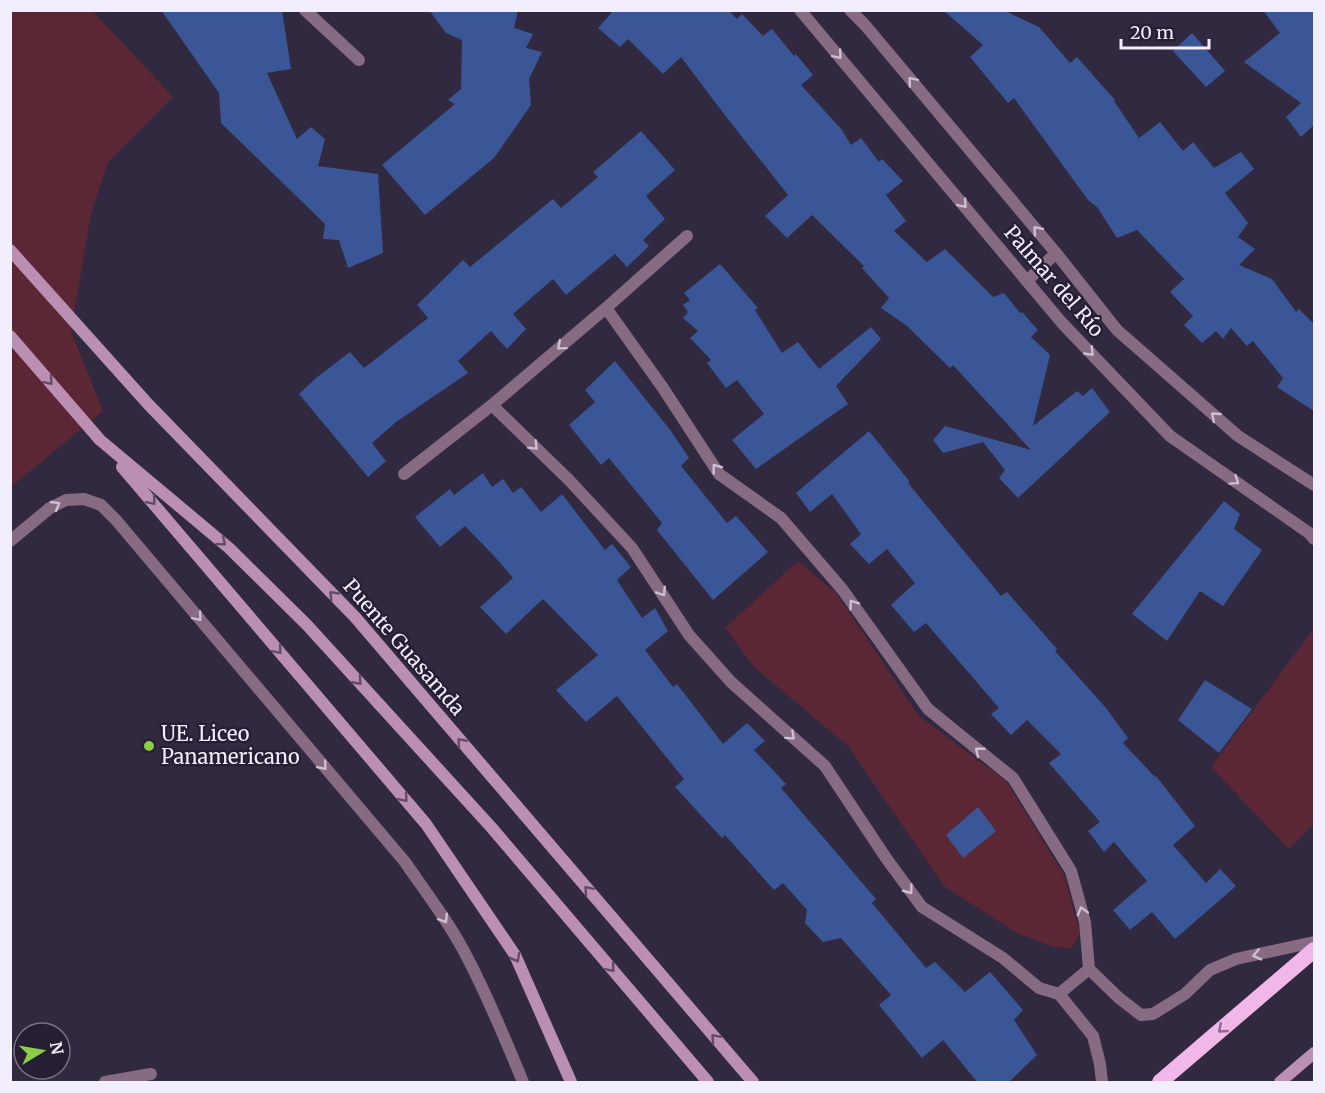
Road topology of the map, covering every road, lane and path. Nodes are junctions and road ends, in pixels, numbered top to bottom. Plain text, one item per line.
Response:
1 (305, 10) edge
2 (850, 10) edge
3 (805, 12) edge
4 (359, 60) dead end
5 (687, 236) dead end
6 (10, 250) edge
7 (1056, 253) junction
8 (1028, 281) junction
9 (606, 308) junction
10 (10, 336) edge
11 (492, 405) junction
12 (100, 441) junction
13 (404, 474) dead end
14 (1314, 485) edge
15 (1313, 532) edge
16 (10, 541) edge
17 (1314, 942) edge
18 (1314, 950) edge
19 (1089, 969) junction
20 (1059, 994) junction
21 (1314, 1053) edge
22 (151, 1074) dead end
23 (105, 1083) edge
24 (523, 1083) edge
25 (571, 1083) edge
26 (708, 1083) edge
27 (753, 1083) edge
28 (1102, 1083) edge
29 (1160, 1083) edge
30 (1280, 1083) edge

1 - 4 street
7 -> 2 street, Palmar del Río
3 -> 8 street, Palmar del Río
5 - 9 street
27 -> 6 main road, Puente Guasamda
7 - 8 street
14 -> 7 street, Palmar del Río
8 -> 15 street, Palmar del Río
9 -> 11 street
19 -> 9 street
10 -> 12 main road
11 - 13 street
11 -> 20 street
12 -> 25 main road
12 -> 26 main road
16 -> 24 street
17 -> 19 street
18 -> 29 highway
19 - 20 street
20 - 28 street
21 - 30 main road
22 - 23 street

